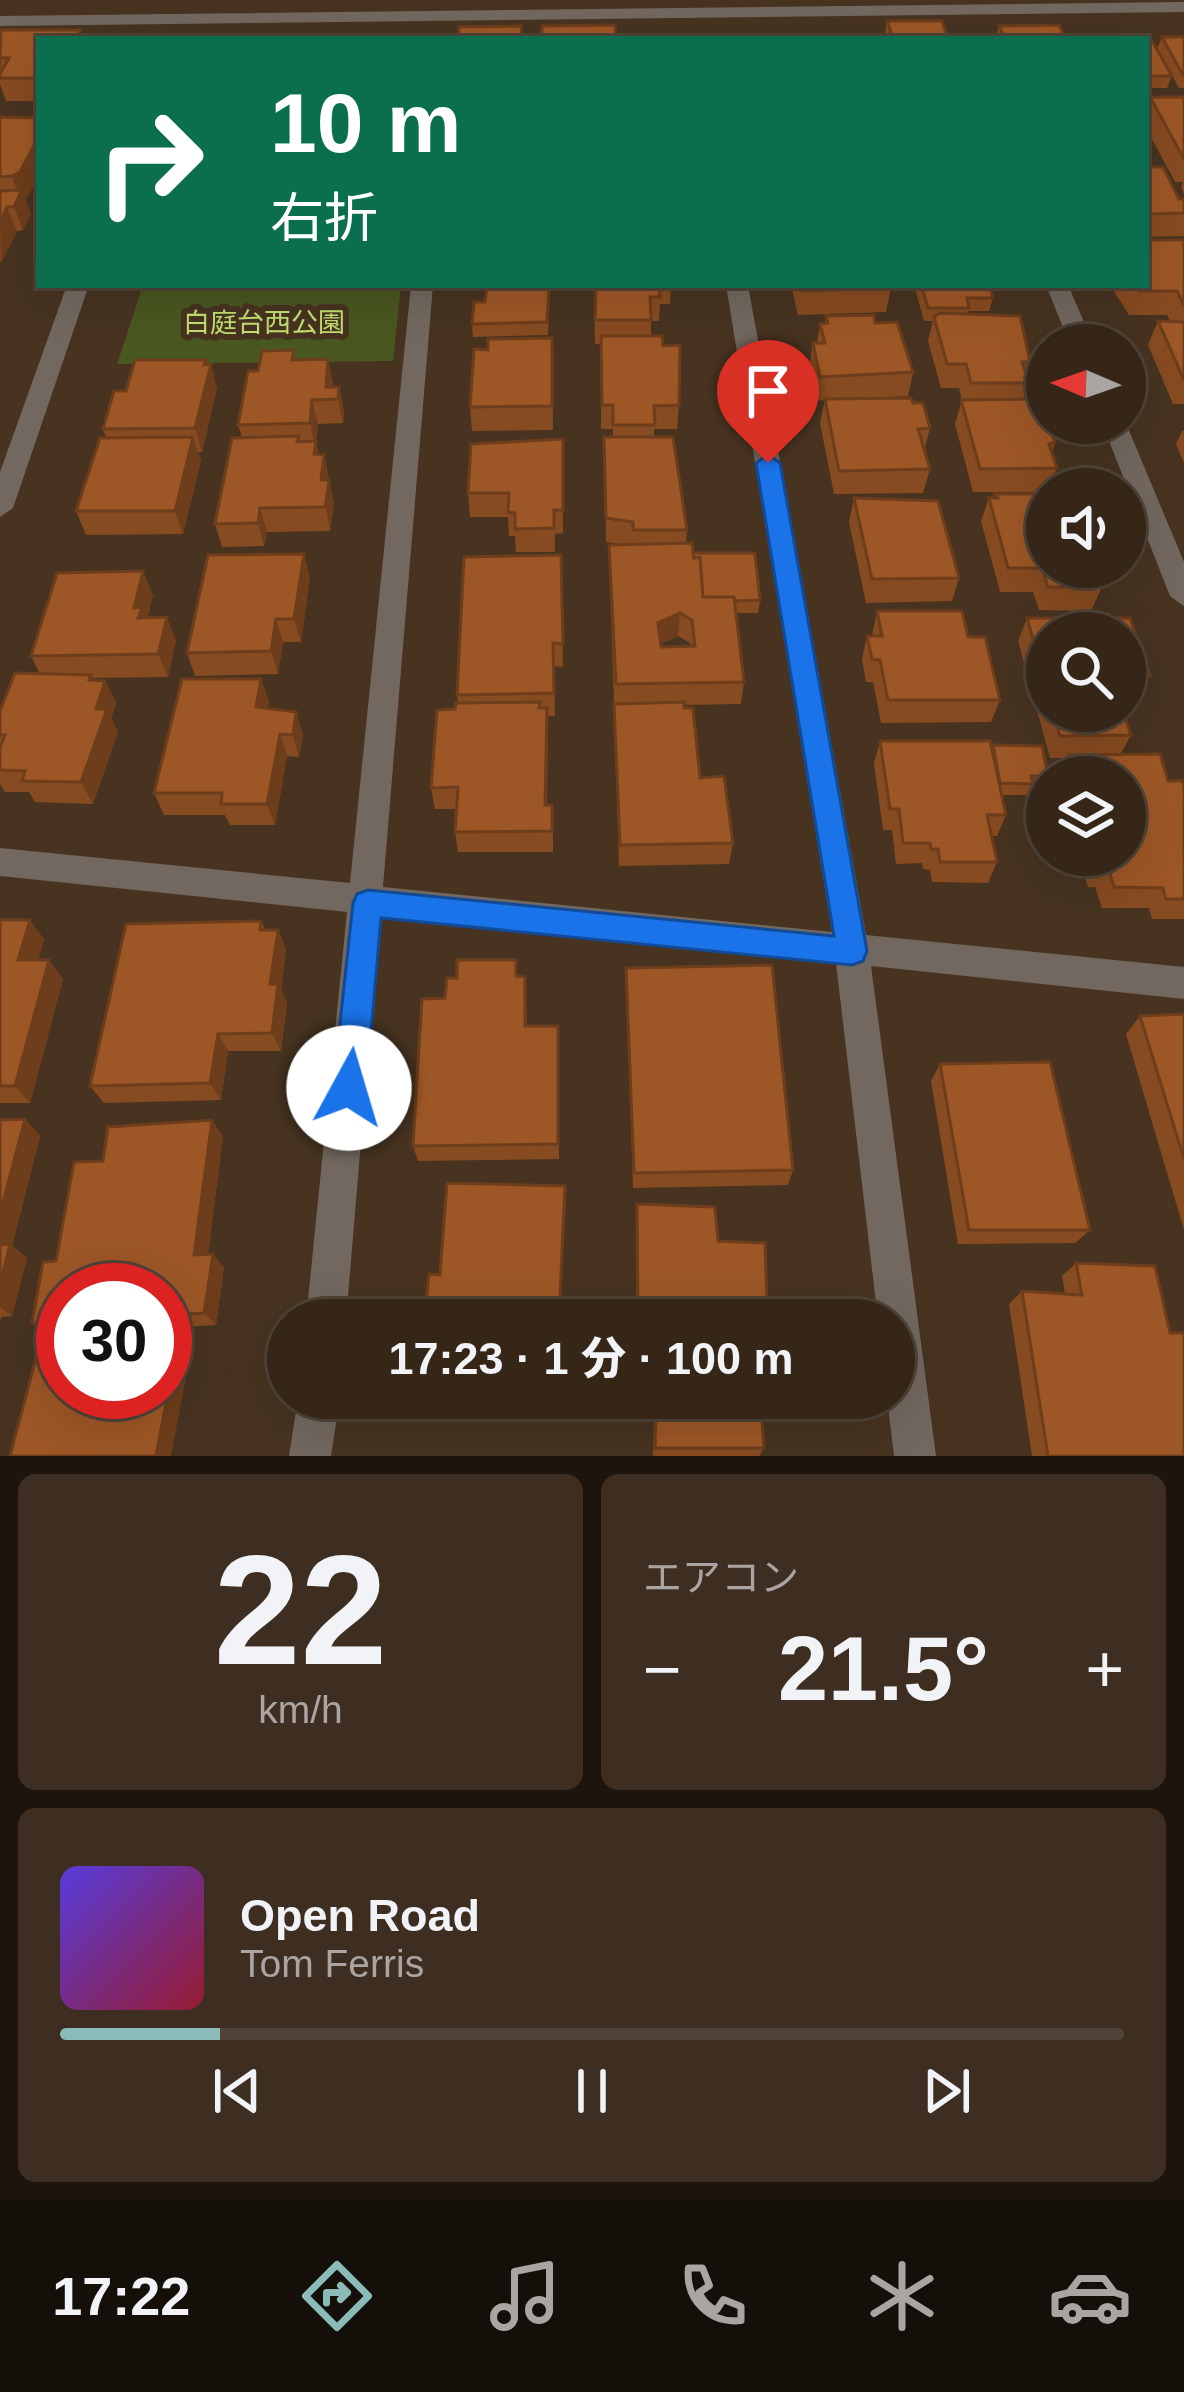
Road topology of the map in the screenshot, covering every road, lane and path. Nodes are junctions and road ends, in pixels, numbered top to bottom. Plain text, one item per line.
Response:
1 (894, 6) edge
2 (1184, 7) edge
3 (450, 13) junction
4 (177, 19) junction
5 (0, 21) edge
6 (169, 36) edge
7 (447, 36) edge
8 (77, 288) edge
9 (422, 288) edge
10 (738, 288) edge
11 (1059, 288) edge
12 (1074, 324) edge
13 (1122, 444) edge
14 (0, 508) edge
15 (1184, 596) edge
16 (0, 862) edge
17 (368, 903) junction
18 (852, 951) junction
19 (1184, 983) edge
20 (328, 1299) edge
21 (316, 1419) edge
22 (310, 1456) edge
23 (915, 1456) edge

1 - 2 street
1 - 3 street
3 - 4 street
3 - 7 street
4 - 5 street
4 - 6 street
8 - 14 street
9 - 17 street
10 - 18 street
11 - 12 street
13 - 15 street
16 - 17 street
17 - 18 street
17 - 20 street
18 - 19 street
18 - 23 street
21 - 22 street

